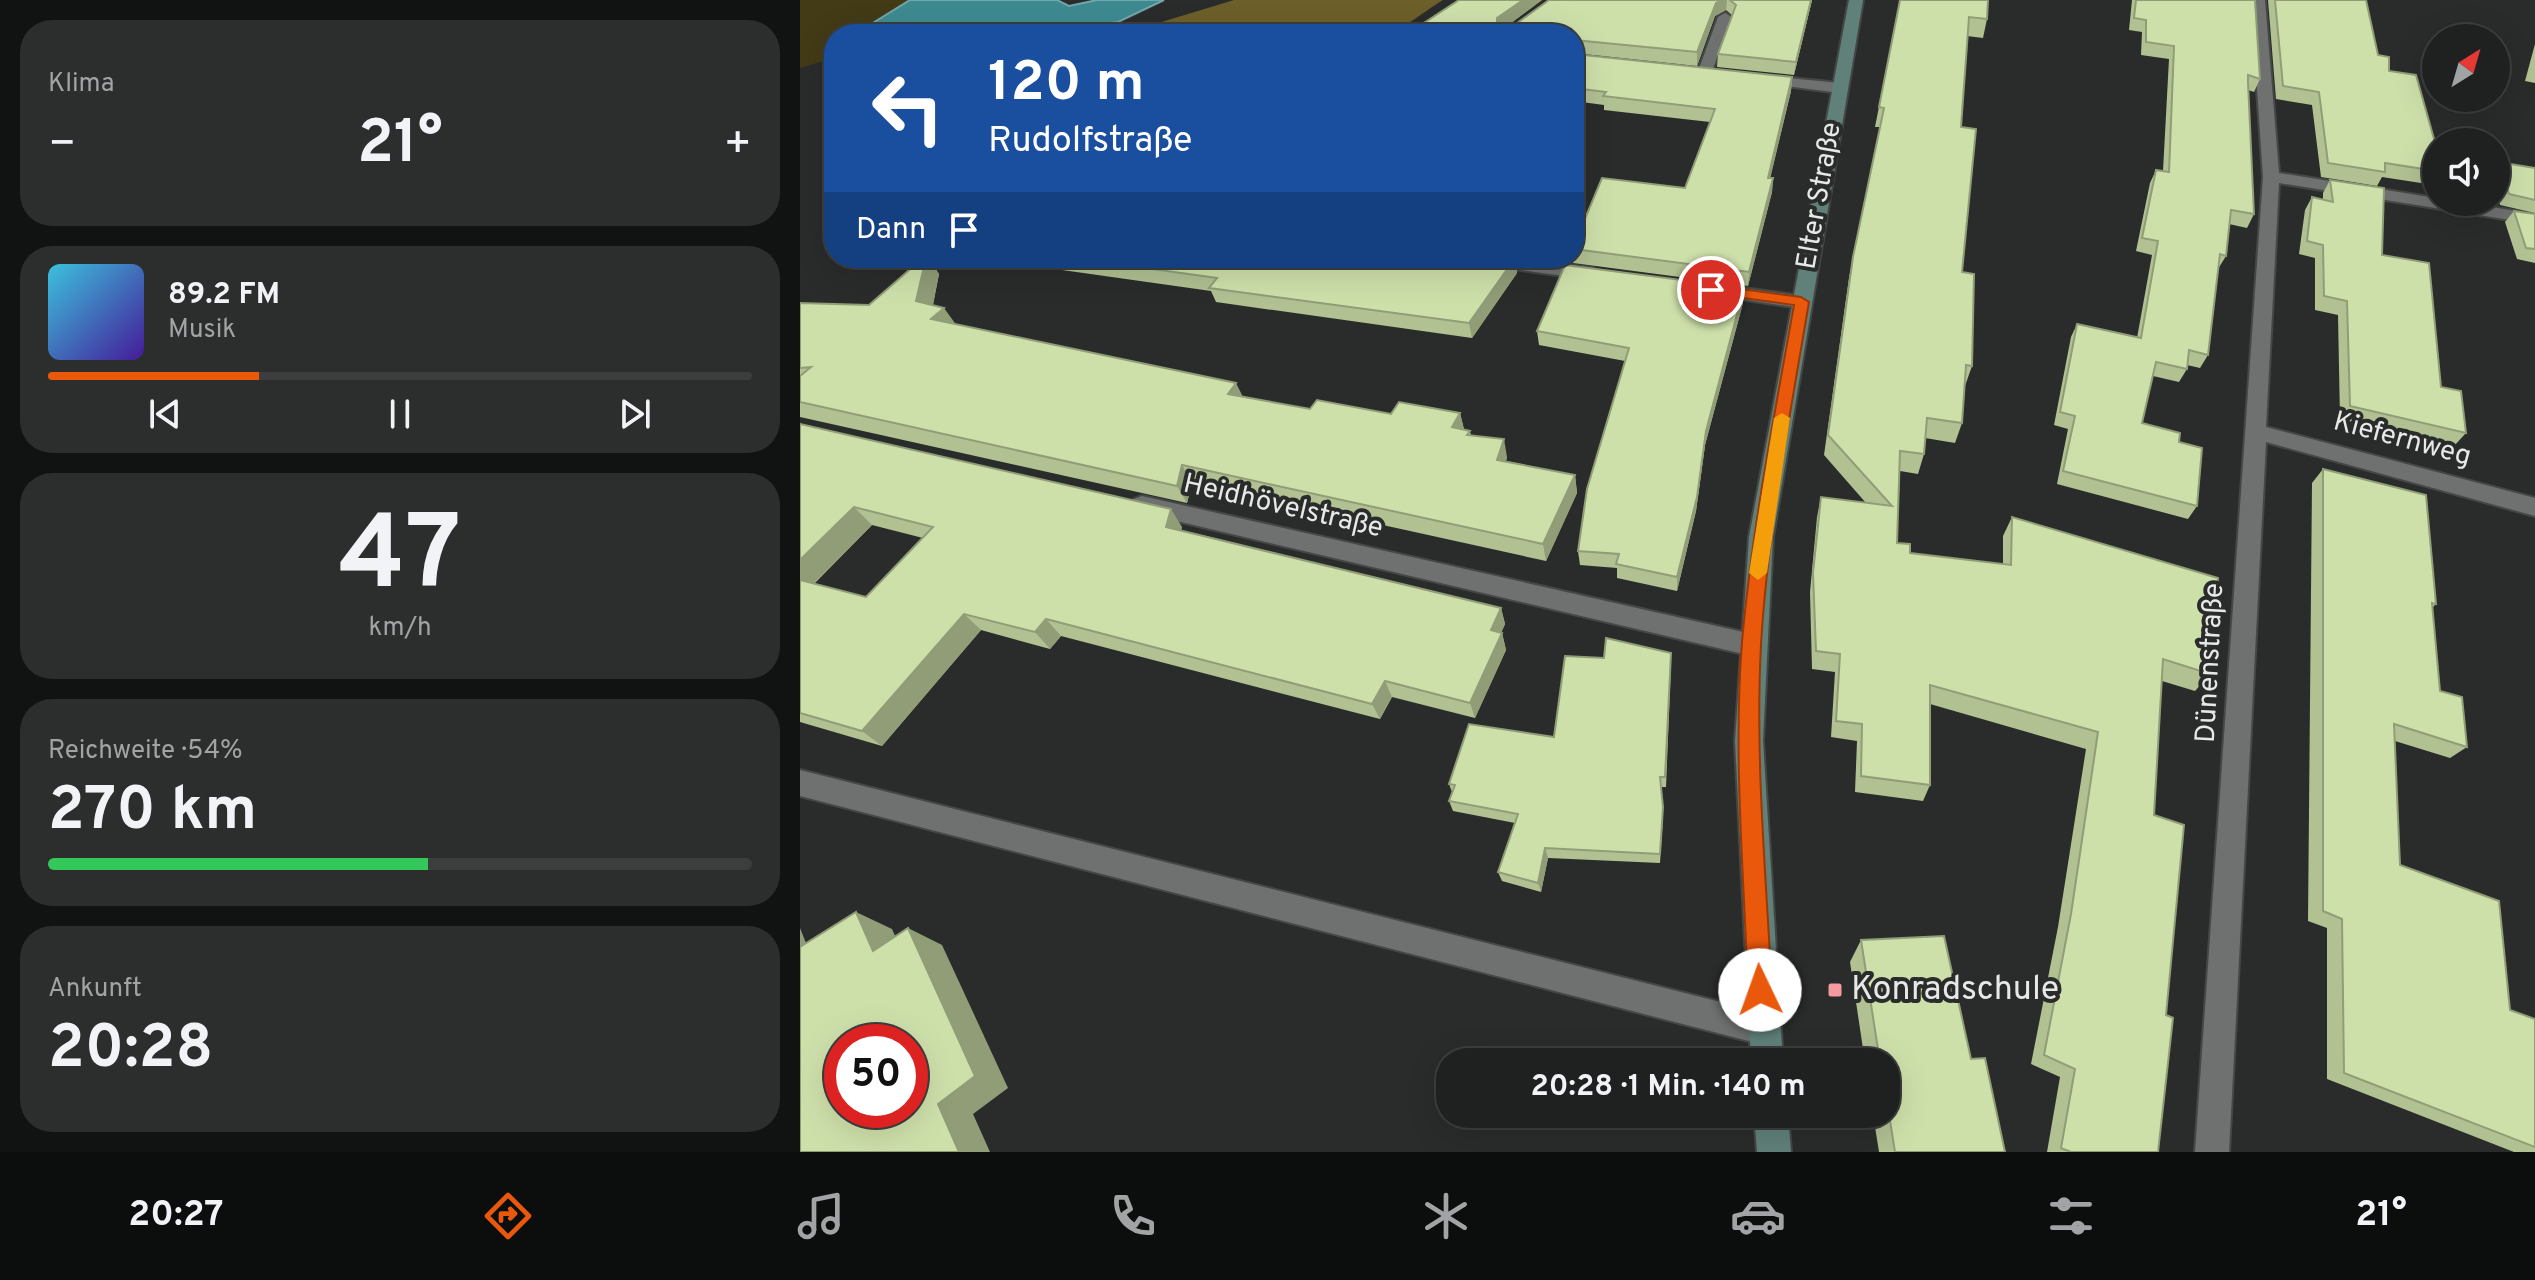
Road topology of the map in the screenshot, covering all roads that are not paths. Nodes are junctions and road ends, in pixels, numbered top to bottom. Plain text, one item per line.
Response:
1 (1856, 0) edge
2 (2258, 0) edge
3 (1725, 17) edge
4 (1703, 74) edge
5 (1741, 78) edge
6 (1840, 88) junction
7 (2271, 177) junction
8 (2535, 219) edge
9 (1544, 268) edge
10 (1611, 277) edge
11 (1691, 287) edge
12 (1801, 302) junction
13 (2255, 432) junction
14 (1122, 501) edge
15 (2535, 507) edge
16 (1752, 645) junction
17 (800, 783) edge
18 (1764, 1029) junction
19 (1766, 1048) edge
20 (1772, 1128) edge
21 (1774, 1152) edge
22 (2212, 1152) edge

1 - 6 main road, Elter Straße
2 - 7 street, Dünenstraße
3 - 4 street
5 - 6 street
6 - 12 main road, Elter Straße
7 - 8 street
7 - 13 street, Dünenstraße
9 - 10 street
11 - 12 street
12 - 16 main road, Elter Straße
13 - 15 street, Kiefernweg
13 - 22 street, Dünenstraße
14 - 16 street, Heidhövelstraße
16 - 18 main road, Elter Straße
17 - 18 street
18 - 19 main road, Elter Straße
20 - 21 main road

